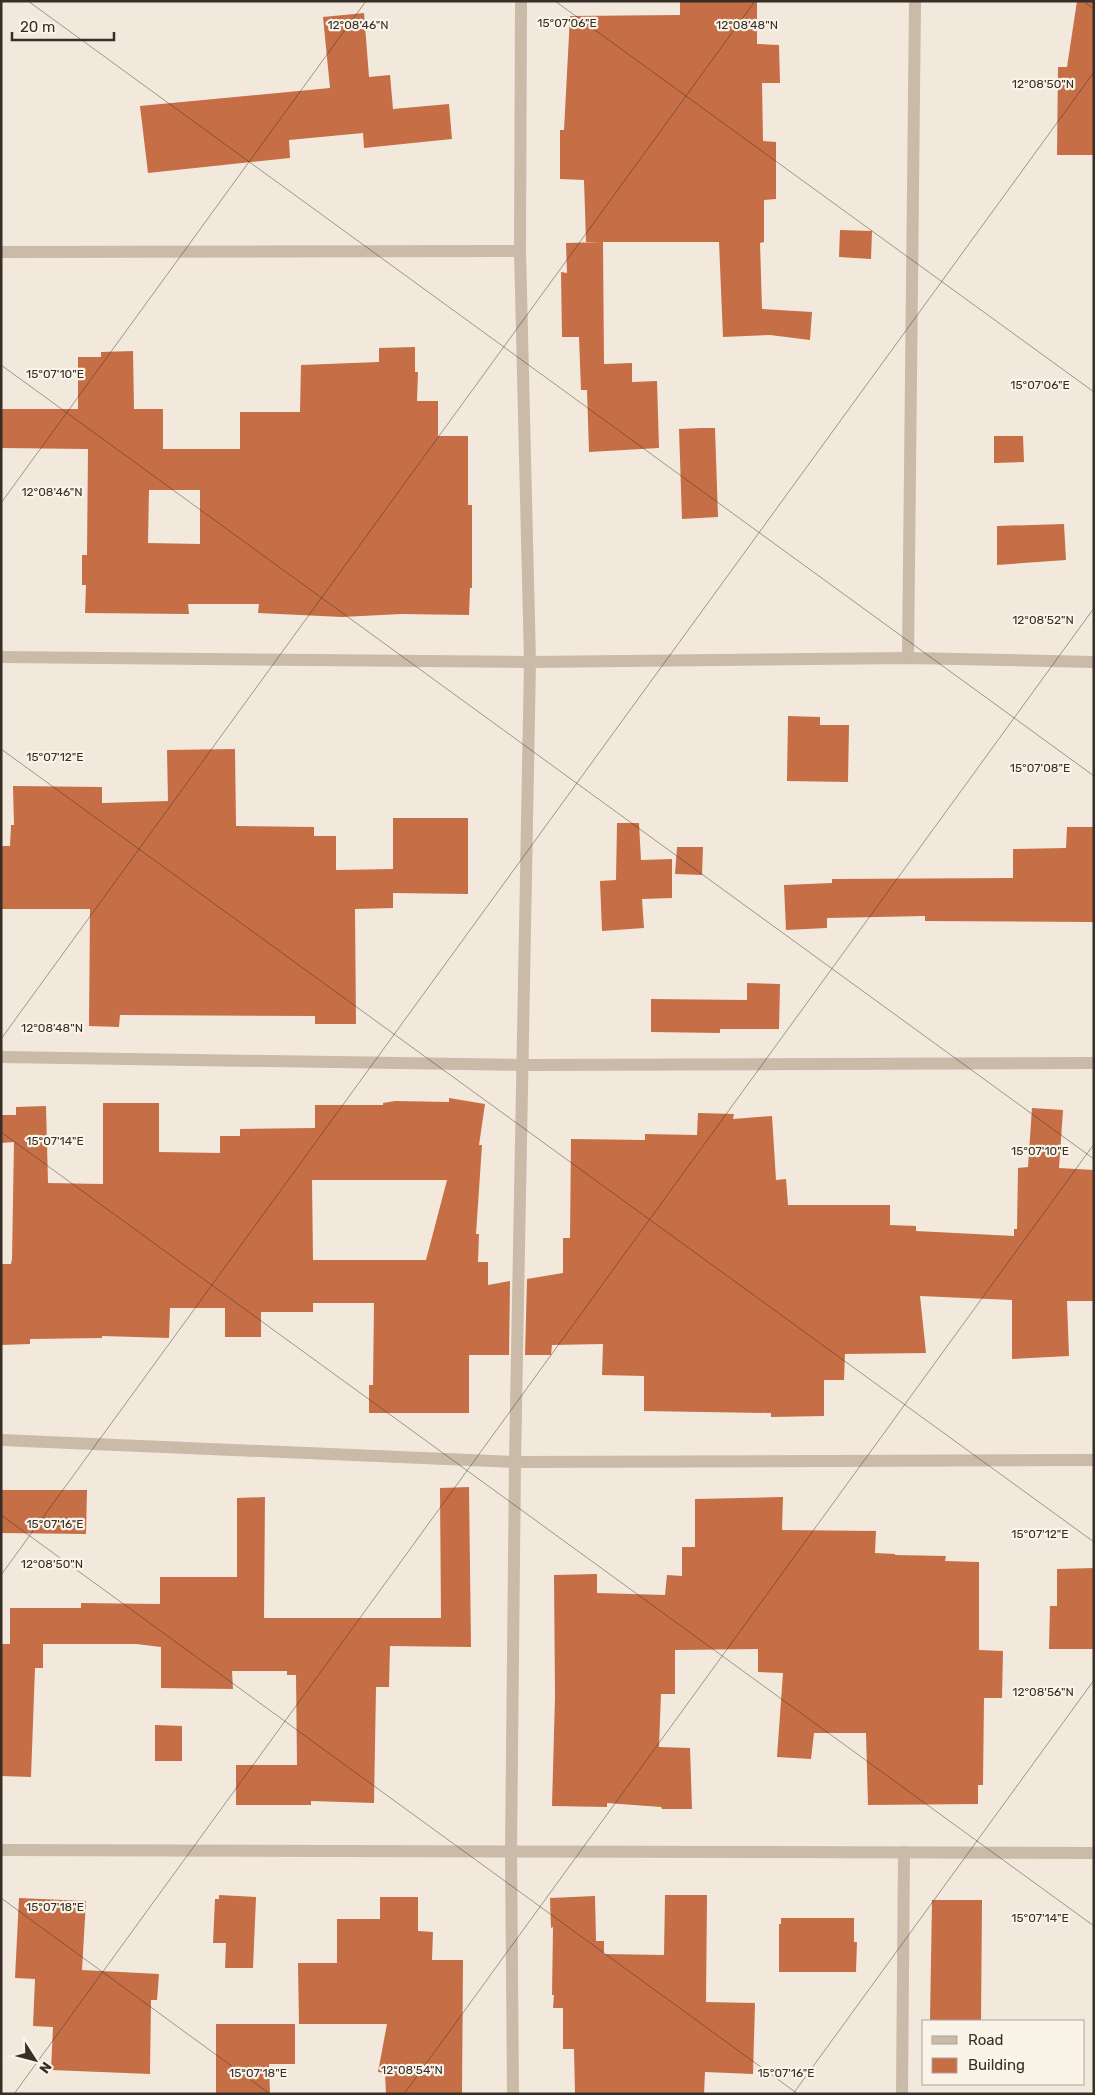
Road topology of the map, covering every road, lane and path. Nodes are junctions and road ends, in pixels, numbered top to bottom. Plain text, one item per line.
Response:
1 (521, 1) edge
2 (915, 1) edge
3 (520, 251) junction
4 (1, 252) edge
5 (1, 657) edge
6 (908, 658) junction
7 (530, 662) junction
8 (1094, 662) edge
9 (1, 1057) edge
10 (1094, 1063) edge
11 (524, 1066) junction
12 (1, 1440) edge
13 (1094, 1460) edge
14 (515, 1462) junction
15 (1, 1850) edge
16 (511, 1850) junction
17 (904, 1852) junction
18 (1094, 1853) edge
19 (513, 2094) edge
20 (902, 2094) edge

1 - 3 street
2 - 6 street
3 - 4 street
3 - 7 street
5 - 7 street
6 - 7 street
6 - 8 street
7 - 11 street
9 - 11 street
10 - 11 street
11 - 14 street
12 - 14 street
13 - 14 street
14 - 16 street
15 - 16 street
16 - 17 street
16 - 19 street
17 - 18 street
17 - 20 street

